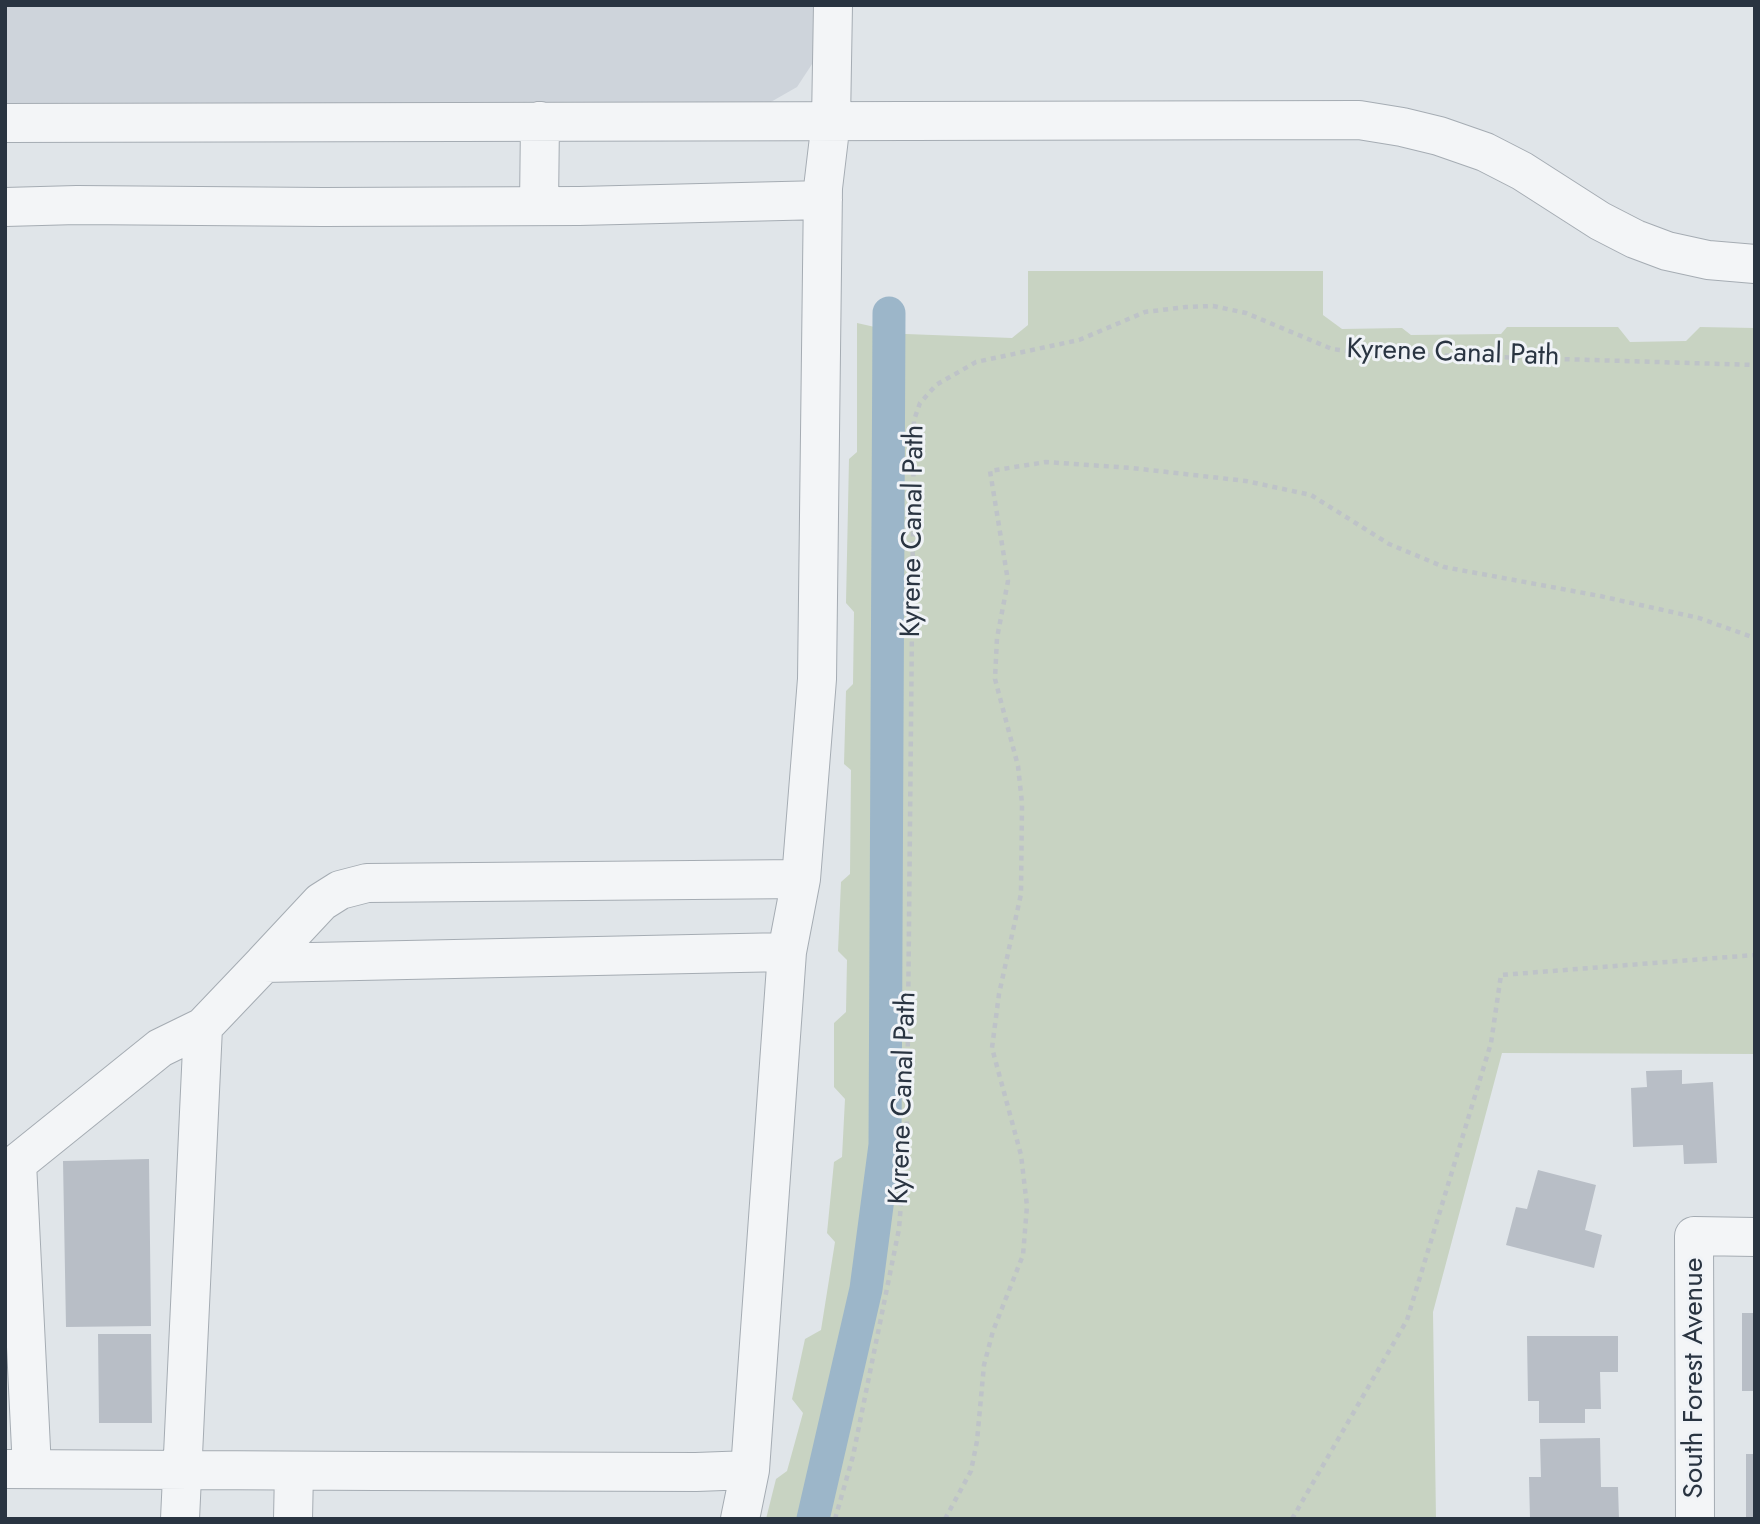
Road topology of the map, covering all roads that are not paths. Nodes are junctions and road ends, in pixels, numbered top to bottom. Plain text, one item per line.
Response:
1 (832, 5) edge
2 (540, 121) junction
3 (831, 121) junction
4 (5, 123) edge
5 (823, 200) junction
6 (540, 206) junction
7 (5, 207) edge
8 (1755, 264) edge
9 (801, 879) junction
10 (787, 952) junction
11 (264, 963) junction
12 (203, 1027) junction
13 (11, 1168) edge
14 (1755, 1237) edge
15 (19, 1469) edge
16 (750, 1470) junction
17 (183, 1471) junction
18 (294, 1471) junction
19 (180, 1519) edge
20 (293, 1519) edge
21 (740, 1519) edge
22 (1695, 1519) edge

1 - 3 street
2 - 3 street
2 - 4 street
2 - 6 street
3 - 5 street
3 - 8 street
5 - 6 street
5 - 9 street
6 - 7 street
9 - 10 street
9 - 11 street
10 - 11 street
10 - 16 street
11 - 12 street
12 - 13 street
12 - 17 street
13 - 15 street
14 - 22 street, South Forest Avenue
15 - 17 street
16 - 18 street
16 - 21 street
17 - 18 street
17 - 19 street
18 - 20 street

